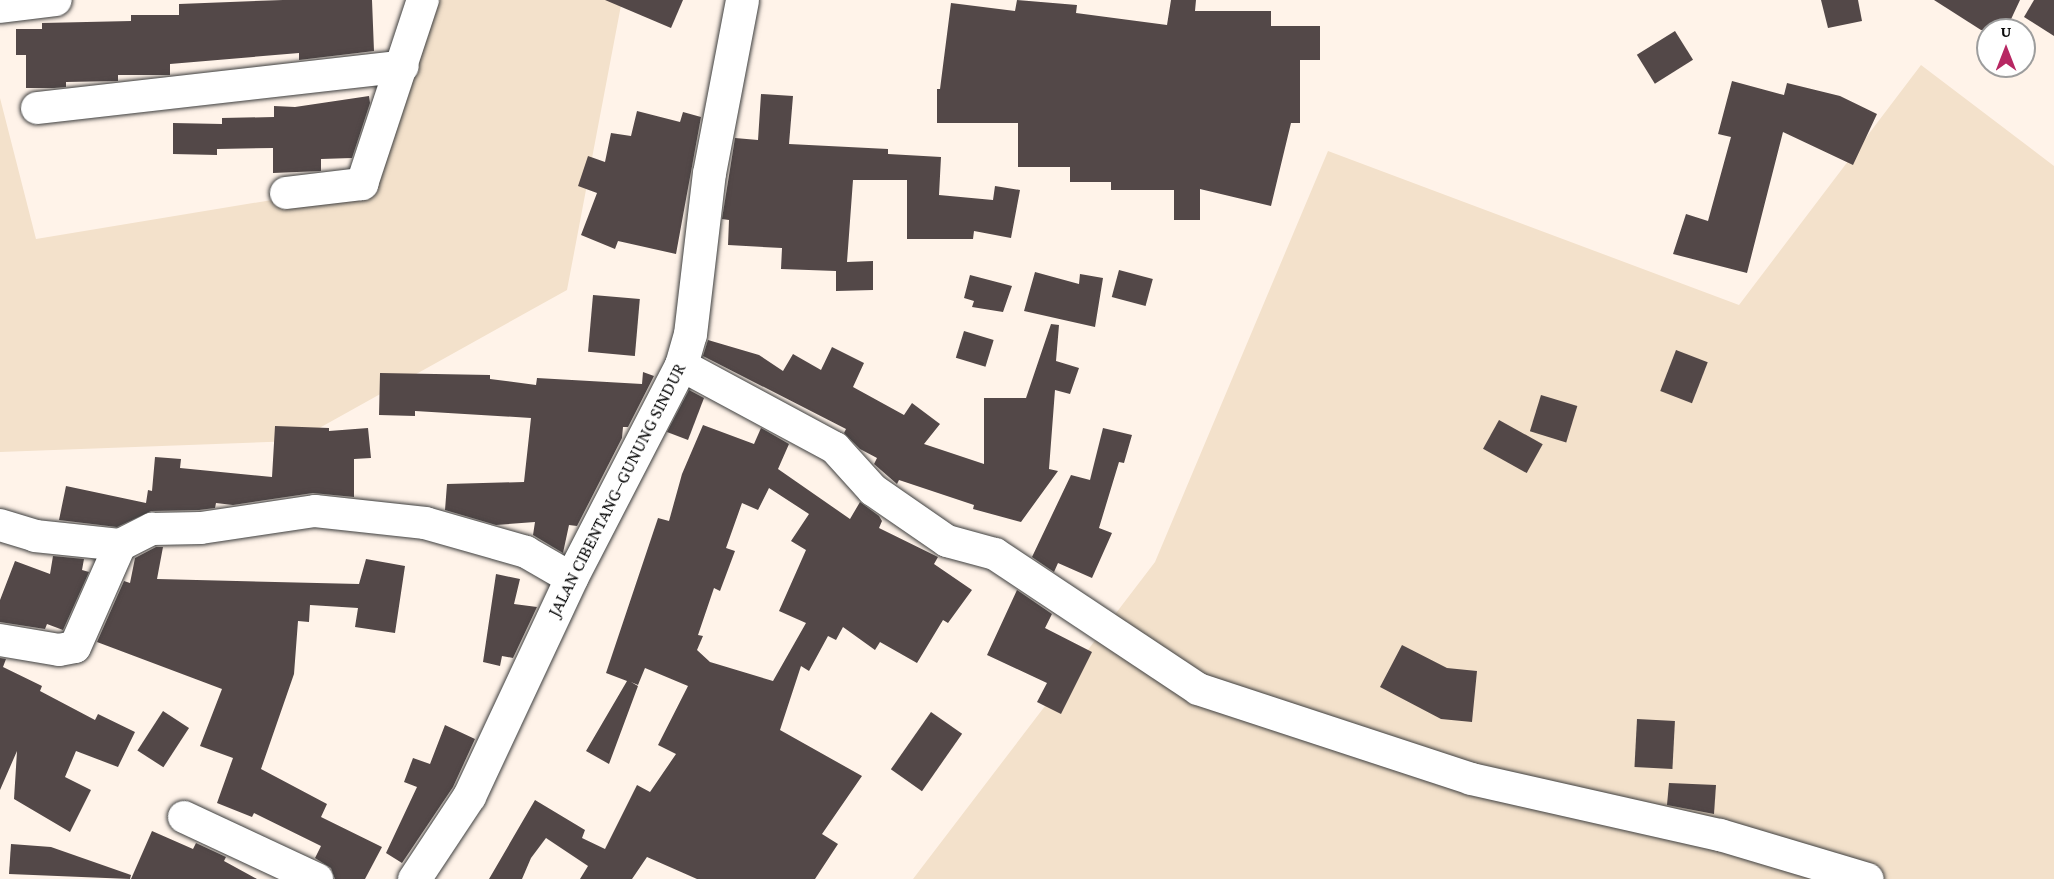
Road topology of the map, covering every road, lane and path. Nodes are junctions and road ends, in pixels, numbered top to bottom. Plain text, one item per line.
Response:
1 (423, 0) edge
2 (742, 0) edge
3 (45, 1) edge
4 (0, 7) edge
5 (403, 66) junction
6 (37, 108) dead end
7 (286, 194) dead end
8 (681, 365) junction
9 (0, 525) edge
10 (120, 546) junction
11 (571, 578) junction
12 (0, 640) edge
13 (184, 817) dead end
14 (317, 879) edge
15 (414, 879) edge
16 (1868, 879) edge

1 - 5 street
2 - 8 street, JALAN CIBENTANG–GUNUNG SINDUR
3 - 4 street
5 - 6 street
5 - 7 street
8 - 11 street, JALAN CIBENTANG–GUNUNG SINDUR
8 - 16 street
9 - 10 street
10 - 11 street
10 - 12 street
11 - 15 street, JALAN CIBENTANG–GUNUNG SINDUR
13 - 14 street

